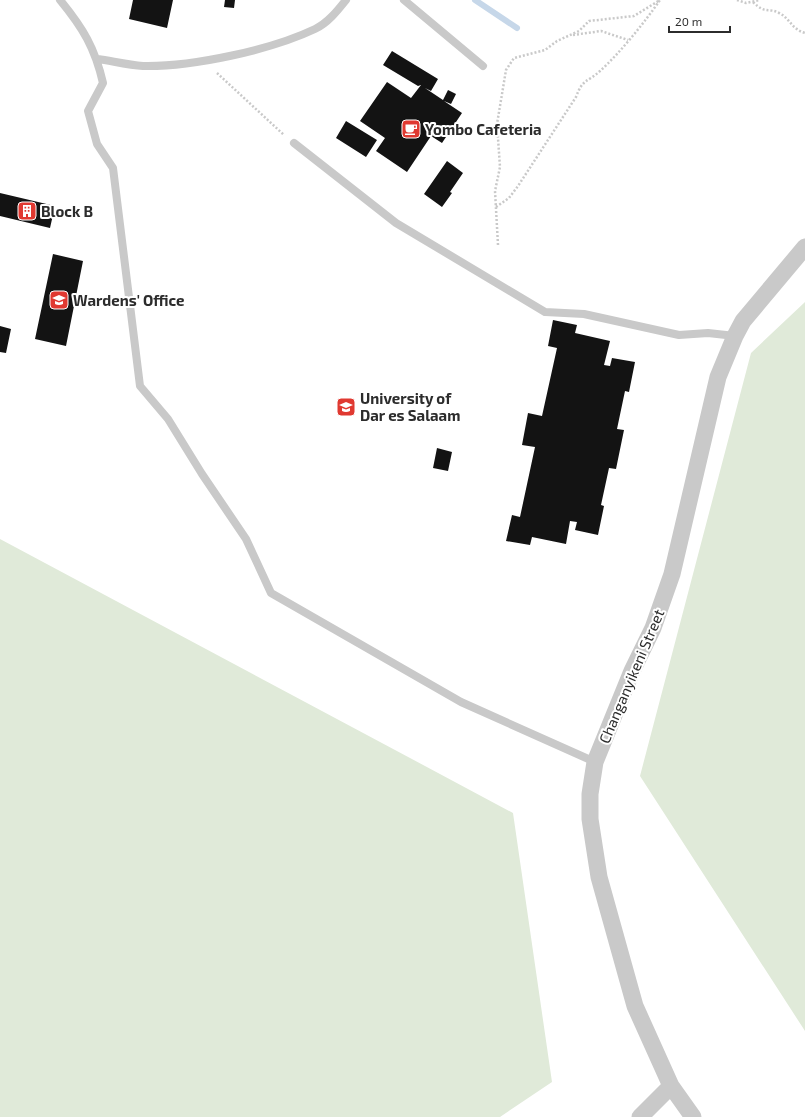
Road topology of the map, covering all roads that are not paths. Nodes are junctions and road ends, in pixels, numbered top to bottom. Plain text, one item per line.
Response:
1 (60, 0) edge
2 (346, 0) edge
3 (404, 0) edge
4 (98, 59) junction
5 (483, 66) dead end
6 (294, 143) road end
7 (805, 247) edge
8 (735, 336) junction
9 (595, 762) junction
10 (671, 1086) junction
11 (640, 1117) edge
12 (693, 1117) edge

1 - 4 lane
2 - 4 lane
3 - 5 lane
4 - 9 lane
6 - 8 lane
7 - 8 street, Changanyikeni Street
8 - 9 street, Changanyikeni Street
9 - 10 street, Changanyikeni Street
10 - 11 street
10 - 12 street, Changanyikeni Street

